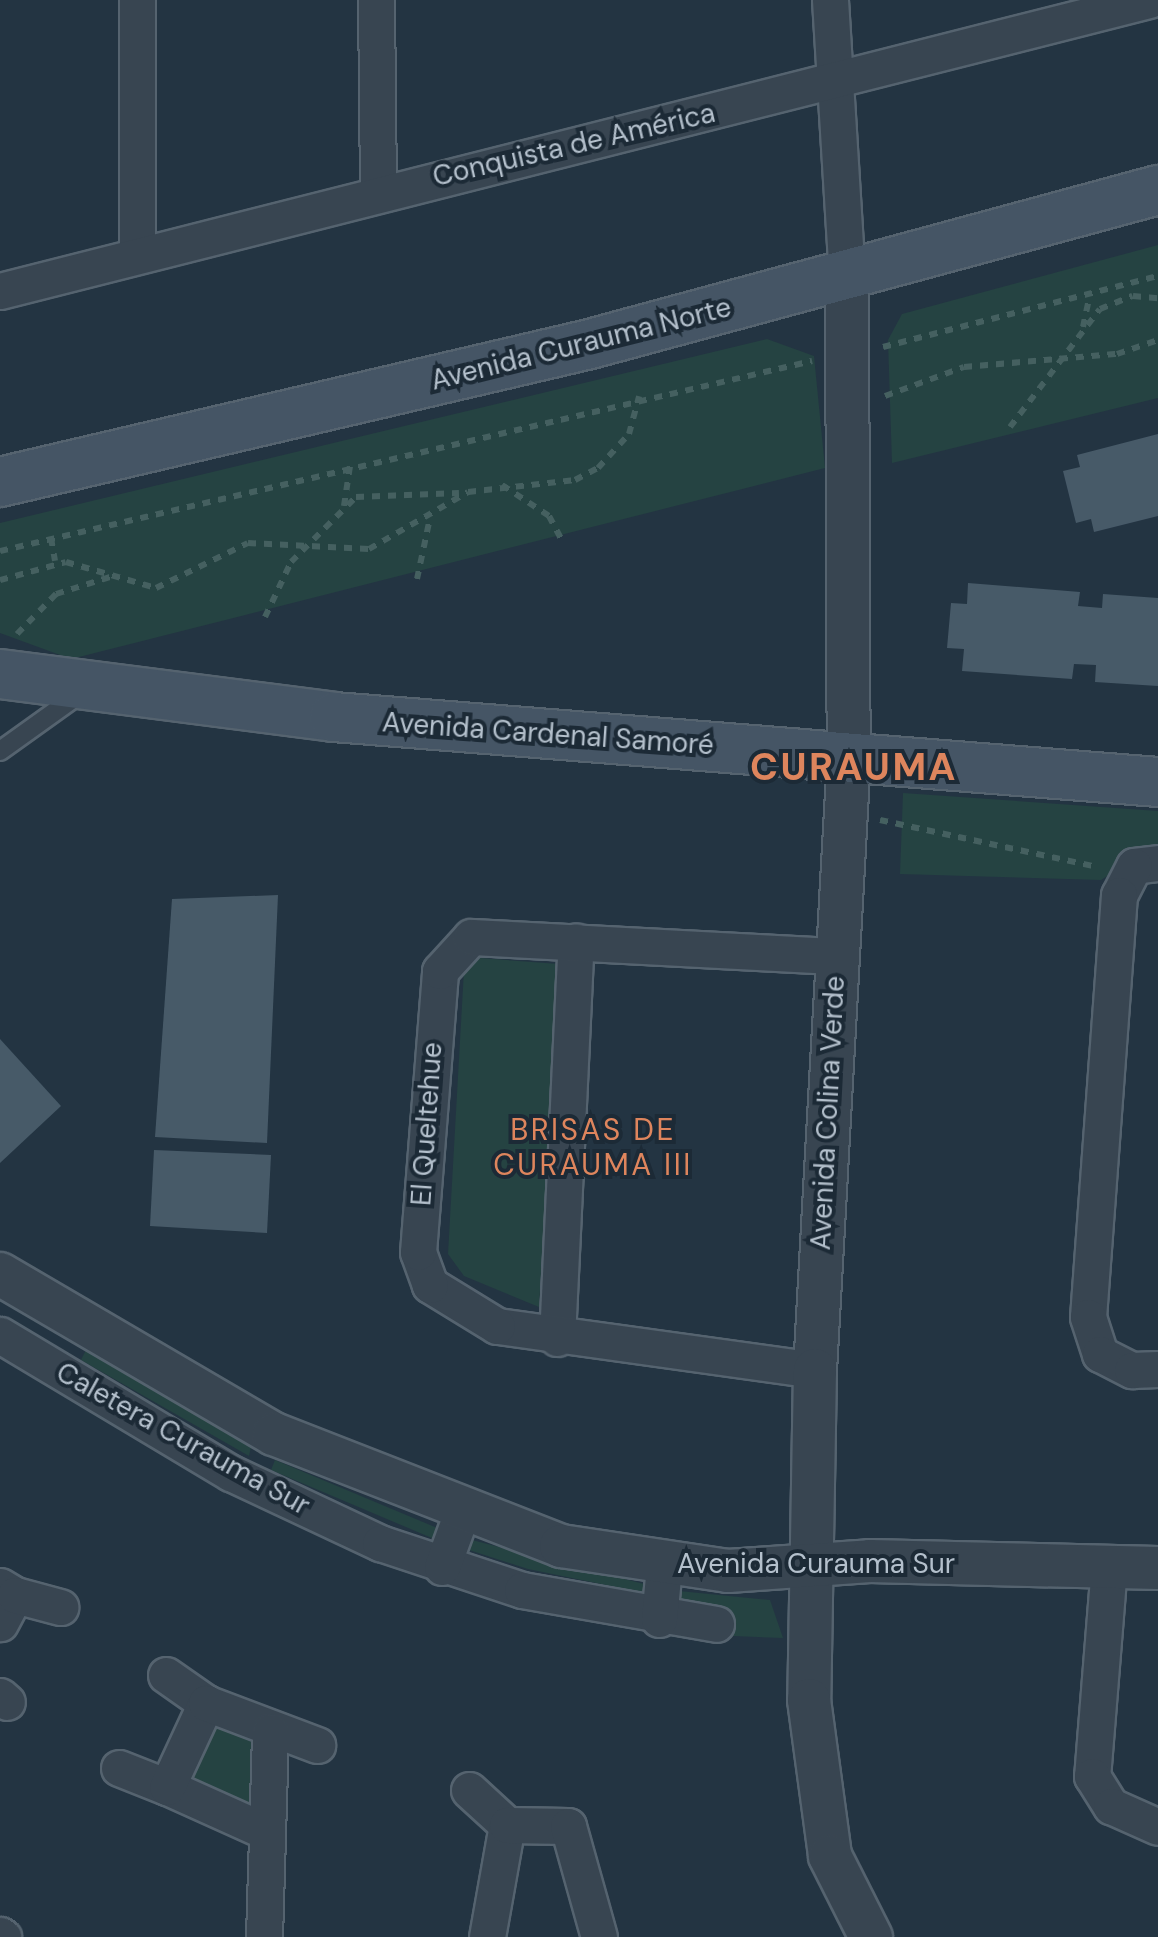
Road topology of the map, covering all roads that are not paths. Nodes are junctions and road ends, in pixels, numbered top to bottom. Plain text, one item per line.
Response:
1 (136, 0) edge
2 (376, 0) edge
3 (830, 0) edge
4 (1149, 0) edge
5 (829, 85) junction
6 (1158, 190) edge
7 (378, 192) junction
8 (137, 253) junction
9 (847, 278) junction
10 (0, 291) edge
11 (0, 482) edge
12 (9, 654) edge
13 (87, 689) junction
14 (0, 751) edge
15 (849, 757) junction
16 (1158, 782) edge
17 (1142, 866) edge
18 (576, 941) junction
19 (835, 956) junction
20 (0, 1274) edge
21 (84, 1324) junction
22 (0, 1335) edge
23 (557, 1338) junction
24 (1158, 1369) edge
25 (60, 1370) junction
26 (815, 1370) junction
27 (274, 1434) junction
28 (250, 1483) junction
29 (462, 1512) junction
30 (442, 1566) junction
31 (664, 1566) junction
32 (1110, 1566) junction
33 (814, 1567) junction
34 (1158, 1568) edge
35 (5, 1601) edge
36 (60, 1606) dead end
37 (659, 1619) junction
38 (716, 1624) dead end
39 (166, 1675) dead end
40 (206, 1703) junction
41 (270, 1731) junction
42 (317, 1744) dead end
43 (119, 1768) dead end
44 (167, 1788) junction
45 (469, 1790) dead end
46 (507, 1825) junction
47 (1158, 1827) edge
48 (264, 1830) junction
49 (264, 1937) edge
50 (487, 1937) edge
51 (599, 1937) edge
52 (871, 1937) edge

1 - 8 street
2 - 7 street
3 - 5 street
4 - 5 street, Conquista de América
5 - 7 street, Conquista de América
5 - 9 street
6 - 9 main road, Avenida Curauma Norte
7 - 8 street, Conquista de América
8 - 10 street, Conquista de América
9 - 11 main road, Avenida Curauma Norte
9 - 15 street, Avenida Colina Verde
12 - 13 main road, Avenida Cardenal Samoré
13 - 14 lane
13 - 15 main road, Avenida Cardenal Samoré
15 - 16 main road, Avenida Cardenal Samoré
15 - 19 street, Avenida Colina Verde
17 - 24 street
18 - 19 street, El Queltehue
18 - 23 street
18 - 23 street, El Queltehue
19 - 26 street, Avenida Colina Verde
20 - 21 street, Avenida Curauma Sur
21 - 25 street
21 - 27 street, Avenida Curauma Sur
22 - 25 street, Caletera Curauma Sur
23 - 26 street, El Queltehue
25 - 28 street, Caletera Curauma Sur
26 - 33 street, Avenida Colina Verde
27 - 28 street
27 - 29 street, Avenida Curauma Sur
28 - 30 street, Caletera Curauma Sur
29 - 30 street
29 - 31 street, Avenida Curauma Sur
30 - 37 street, Caletera Curauma Sur
31 - 33 street, Avenida Curauma Sur
31 - 37 street
32 - 33 street, Avenida Curauma Sur
32 - 34 street, Avenida Curauma Sur
32 - 47 street
33 - 52 street, Avenida Colina Verde
35 - 36 street
37 - 38 street, Caletera Curauma Sur
39 - 40 street
40 - 41 street
40 - 44 street
41 - 42 street
41 - 48 street
43 - 44 street
44 - 48 street
45 - 46 street
46 - 50 street
46 - 51 street
48 - 49 street

